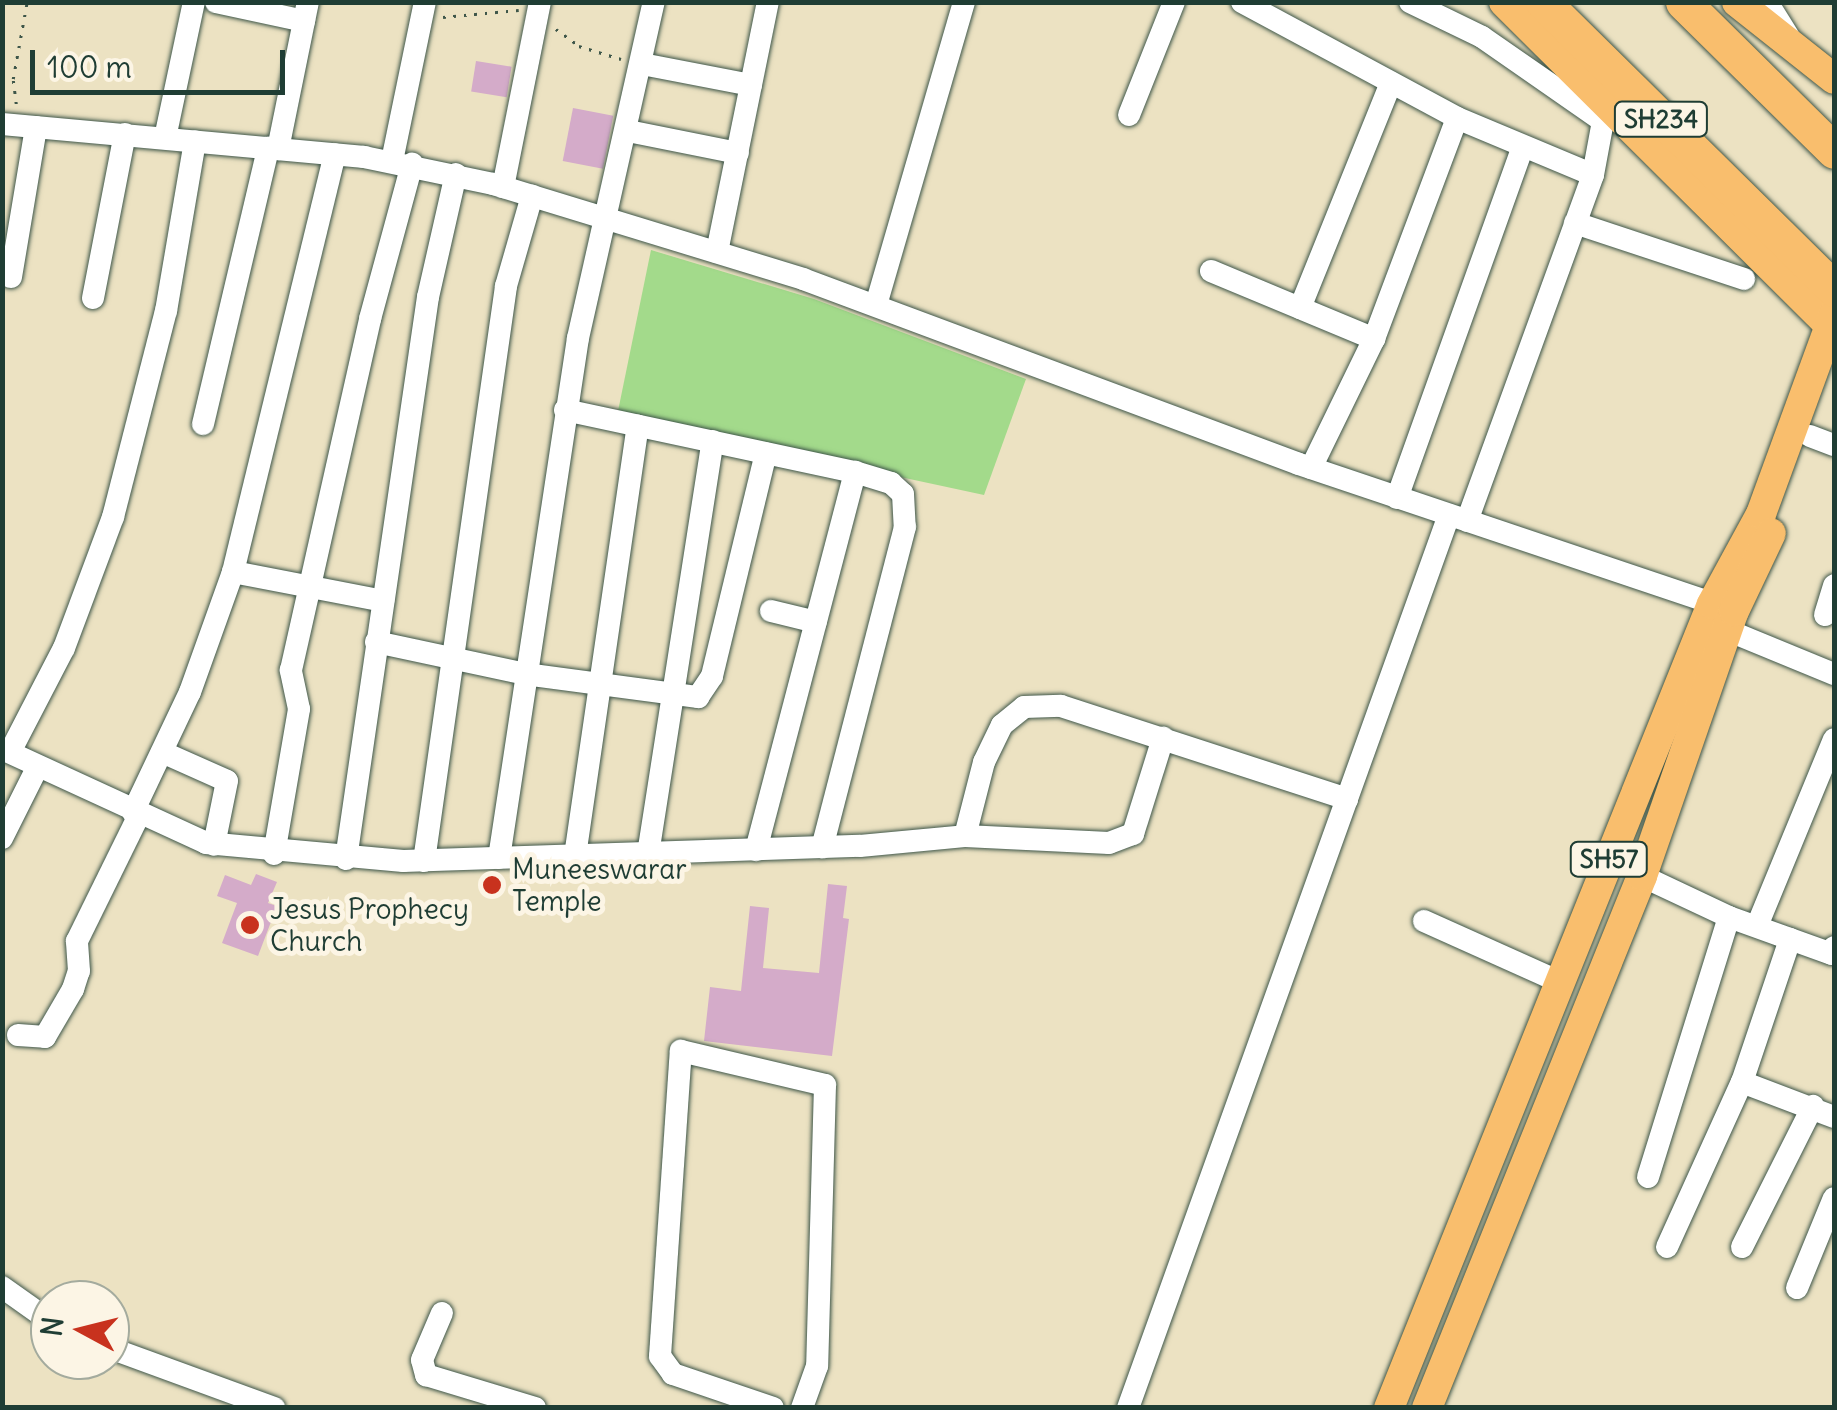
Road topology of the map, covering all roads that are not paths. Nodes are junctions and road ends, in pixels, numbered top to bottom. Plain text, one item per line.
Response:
1 (194, 2) edge
2 (216, 2) edge
3 (425, 2) edge
4 (540, 2) edge
5 (654, 2) edge
6 (768, 2) edge
7 (964, 2) edge
8 (1174, 2) edge
9 (1242, 2) edge
10 (1410, 2) edge
11 (1504, 2) edge
12 (1543, 2) edge
13 (1683, 2) edge
14 (1737, 2) edge
15 (1766, 2) edge
16 (306, 12) edge
17 (1796, 46) junction
18 (642, 64) junction
19 (1830, 71) edge
20 (1391, 83) junction
21 (751, 85) junction
22 (1129, 115) dead end
23 (1456, 118) junction
24 (19, 125) edge
25 (628, 130) junction
26 (125, 134) junction
27 (165, 138) junction
28 (195, 141) junction
29 (1825, 143) edge
30 (273, 148) junction
31 (1522, 149) junction
32 (738, 152) junction
33 (335, 154) junction
34 (402, 162) junction
35 (456, 174) junction
36 (1593, 175) junction
37 (503, 187) junction
38 (532, 196) junction
39 (606, 220) junction
40 (1575, 223) junction
41 (718, 252) junction
42 (1212, 270) dead end
43 (11, 277) dead end
44 (1744, 279) dead end
45 (1834, 288) edge
46 (93, 298) dead end
47 (876, 305) junction
48 (1300, 308) junction
49 (1833, 323) edge
50 (1374, 339) junction
51 (1834, 367) edge
52 (565, 410) junction
53 (203, 424) dead end
54 (638, 426) junction
55 (1822, 441) edge
56 (713, 442) junction
57 (766, 453) junction
58 (1310, 468) junction
59 (855, 472) junction
60 (1397, 498) junction
61 (1458, 518) junction
62 (233, 572) junction
63 (1834, 586) edge
64 (309, 591) junction
65 (383, 601) junction
66 (771, 611) dead end
67 (1724, 615) junction
68 (1825, 615) dead end
69 (816, 622) junction
70 (376, 642) junction
71 (453, 658) junction
72 (526, 674) junction
73 (1834, 674) edge
74 (600, 686) junction
75 (673, 697) junction
76 (1163, 738) junction
77 (1834, 739) edge
78 (6, 750) edge
79 (162, 752) junction
80 (38, 766) junction
81 (1348, 799) junction
82 (136, 813) junction
83 (966, 836) junction
84 (2, 838) edge
85 (214, 845) junction
86 (822, 848) junction
87 (756, 850) junction
88 (274, 854) junction
89 (648, 854) junction
90 (575, 856) junction
91 (499, 858) junction
92 (346, 859) junction
93 (424, 861) junction
94 (1642, 876) junction
95 (1730, 917) junction
96 (1424, 921) dead end
97 (1756, 926) junction
98 (1790, 938) junction
99 (1834, 947) edge
100 (1560, 982) junction
101 (18, 1034) dead end
102 (1742, 1082) junction
103 (1813, 1106) junction
104 (1834, 1118) edge
105 (1648, 1177) dead end
106 (1834, 1198) edge
107 (1742, 1246) dead end
108 (1666, 1247) dead end
109 (2, 1288) edge
110 (1797, 1288) dead end
111 (30, 1307) edge
112 (442, 1313) dead end
113 (130, 1355) edge
114 (274, 1408) edge
115 (535, 1408) edge
116 (773, 1408) edge
117 (802, 1408) edge
118 (1128, 1408) edge
119 (1390, 1408) edge
120 (1427, 1408) edge

1 - 27 street
2 - 16 street
3 - 34 street
4 - 37 street
5 - 18 street
6 - 21 street
7 - 47 street
8 - 22 street
9 - 20 street
10 - 36 street
11 - 49 main road
12 - 45 highway, SH234
13 - 29 highway
14 - 17 main road
15 - 17 street
16 - 30 street
17 - 19 main road
18 - 21 street
18 - 25 street
20 - 23 street
20 - 48 street
21 - 32 street
23 - 31 street
23 - 50 street
24 - 26 street
24 - 43 street
25 - 32 street
25 - 39 street
26 - 27 street
26 - 46 street
27 - 28 street
28 - 30 street
28 - 78 street
30 - 33 street
30 - 53 street
31 - 36 street
31 - 60 street
32 - 41 street
33 - 34 street
33 - 62 street
34 - 35 street
34 - 64 street
35 - 37 street
35 - 65 street
36 - 40 street
37 - 38 street
38 - 39 street
38 - 71 street
39 - 41 street
39 - 52 street
40 - 44 street
40 - 61 street
41 - 47 street
42 - 48 street
47 - 58 street
48 - 50 street
49 - 67 main road, SH57
50 - 58 street
51 - 55 main road, SH57
52 - 54 street
52 - 72 street
54 - 56 street
54 - 74 street
55 - 67 main road, SH57
56 - 57 street
56 - 75 street
57 - 59 street
57 - 75 street
58 - 60 street
59 - 69 street
59 - 86 street
60 - 61 street
61 - 67 street
61 - 81 street
62 - 64 street
62 - 79 street
63 - 68 street
64 - 65 street
64 - 88 street
65 - 70 street
66 - 69 street
67 - 73 street
67 - 94 main road, SH57
67 - 100 main road, SH57
69 - 87 street
70 - 71 street
70 - 92 street
71 - 72 street
71 - 93 street
72 - 74 street
72 - 91 street
74 - 75 street
74 - 90 street
75 - 89 street
76 - 81 street
76 - 83 street
76 - 83 street
77 - 97 street
78 - 80 street
79 - 82 street
79 - 85 street
80 - 82 street
80 - 84 street
81 - 118 street
82 - 85 street
82 - 101 street
83 - 86 street
85 - 88 street
86 - 87 street
87 - 89 street
88 - 92 street
89 - 90 street
90 - 91 street
91 - 93 street
92 - 93 street
94 - 95 street
94 - 120 main road, SH57
95 - 97 street
95 - 105 street
96 - 100 street
97 - 98 street
98 - 99 street
98 - 102 street
100 - 119 main road, SH57
102 - 103 street
102 - 108 street
103 - 104 street
103 - 107 street
106 - 110 street
109 - 111 street
112 - 115 street
113 - 114 street
116 - 117 street

